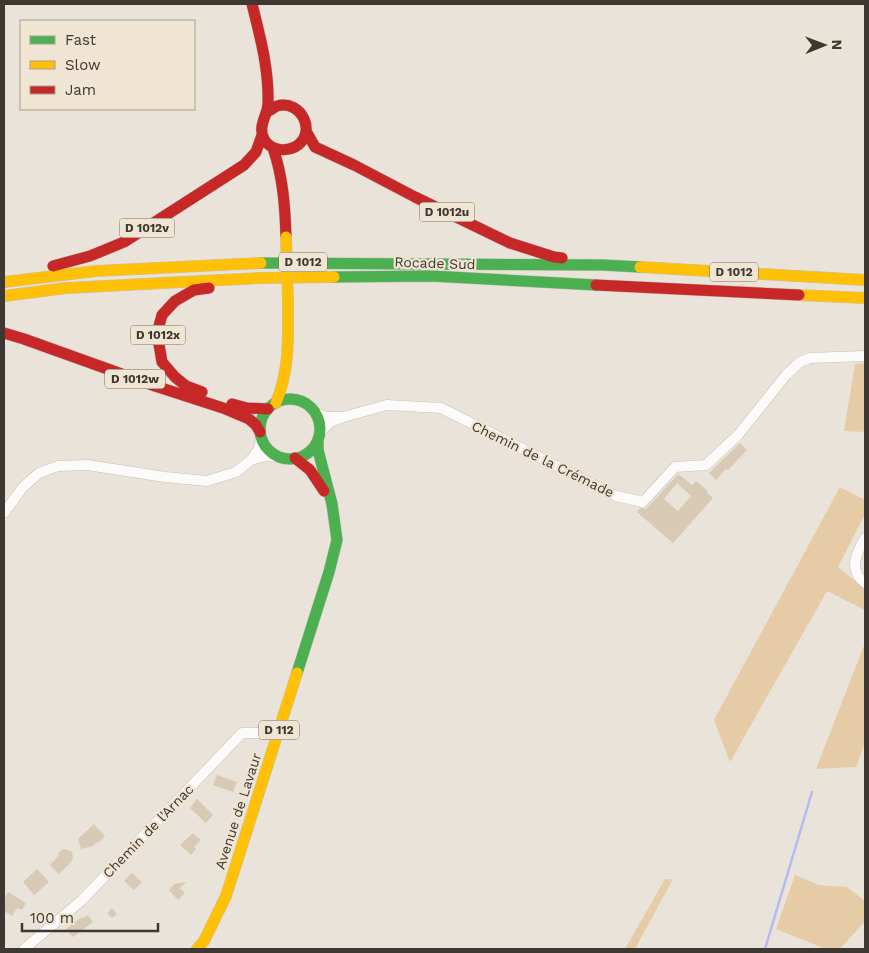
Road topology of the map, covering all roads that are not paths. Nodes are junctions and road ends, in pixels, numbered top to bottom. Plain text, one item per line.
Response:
1 (252, 4) edge
2 (266, 59) junction
3 (290, 106) junction
4 (267, 112) junction
5 (306, 131) junction
6 (262, 135) junction
7 (298, 145) junction
8 (273, 148) junction
9 (285, 198) junction
10 (603, 265) junction
11 (4, 277) edge
12 (261, 278) junction
13 (865, 280) edge
14 (4, 282) edge
15 (4, 296) edge
16 (865, 298) edge
17 (4, 333) edge
18 (289, 353) junction
19 (865, 356) edge
20 (306, 404) junction
21 (272, 406) junction
22 (315, 413) junction
23 (342, 417) junction
24 (261, 435) junction
25 (318, 436) junction
26 (280, 457) junction
27 (295, 458) junction
28 (251, 460) junction
29 (332, 504) junction
30 (4, 513) edge
31 (865, 538) edge
32 (865, 583) edge
33 (278, 733) junction
34 (24, 949) edge
35 (197, 949) edge

1 - 2 main road
2 - 3 main road
2 - 4 main road
3 - 4 main road
3 - 5 main road
4 - 6 main road
5 - 7 main road
5 - 10 main road, D 1012u
6 - 8 main road
6 - 11 main road, D 1012v
7 - 8 main road
7 - 9 main road
8 - 9 main road
9 - 18 main road, bridge
10 - 13 main road, Rocade Sud / D 1012
10 - 14 main road, Rocade Sud / D 1012
12 - 15 main road, Rocade Sud / D 1012
12 - 16 main road, Rocade Sud / D 1012
12 - 21 main road, D 1012x
17 - 24 main road, D 1012w
18 - 20 main road
18 - 21 main road
19 - 23 street, Chemin de la Crémade
20 - 21 main road
20 - 22 main road
21 - 24 main road
22 - 23 street
22 - 25 main road
23 - 25 street
24 - 26 main road
24 - 28 street
25 - 27 main road
25 - 29 main road, D 112
26 - 27 main road
26 - 28 street
27 - 29 main road, D 112
28 - 30 street
29 - 33 main road, Avenue de Lavaur / D 112
31 - 32 street
33 - 34 street, Chemin de l'Arnac
33 - 35 main road, Avenue de Lavaur / D 112

